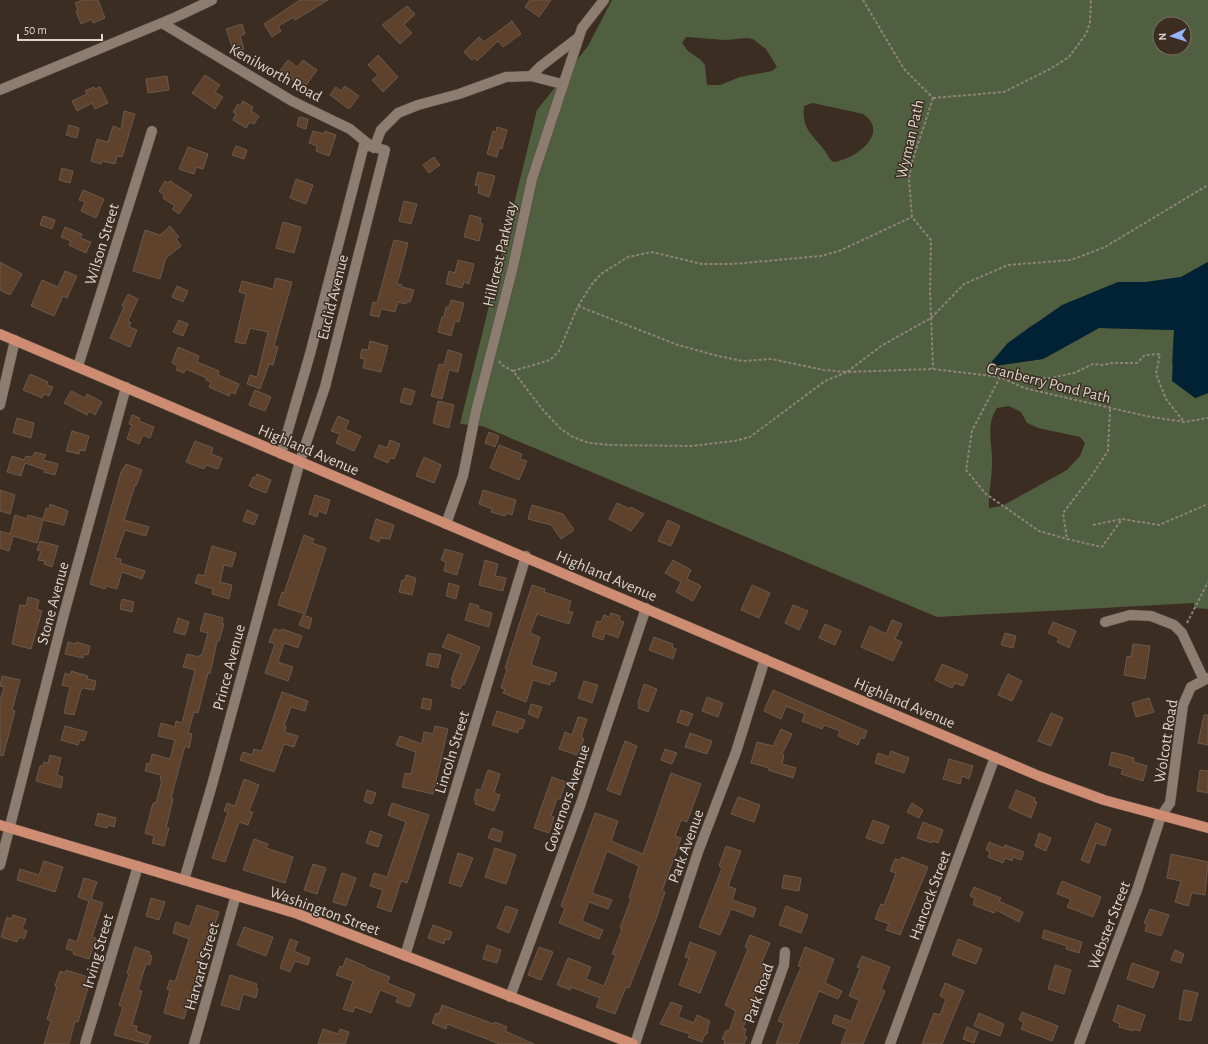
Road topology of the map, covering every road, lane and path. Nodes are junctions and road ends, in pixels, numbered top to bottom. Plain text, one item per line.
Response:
1 (212, 0) edge
2 (604, 0) edge
3 (863, 0) edge
4 (1091, 0) edge
5 (162, 23) junction
6 (579, 37) junction
7 (531, 76) junction
8 (562, 84) junction
9 (0, 90) edge
10 (933, 98) junction
11 (152, 131) dead end
12 (374, 148) junction
13 (1208, 185) edge
14 (912, 216) junction
15 (578, 306) junction
16 (931, 318) junction
17 (0, 334) edge
18 (15, 340) junction
19 (491, 348) junction
20 (78, 366) junction
21 (933, 369) junction
22 (513, 371) junction
23 (847, 372) junction
24 (1000, 378) junction
25 (126, 387) junction
26 (0, 405) edge
27 (1110, 409) junction
28 (1208, 418) edge
29 (1184, 422) junction
30 (281, 454) junction
31 (300, 461) junction
32 (1208, 504) edge
33 (1122, 519) junction
34 (446, 524) junction
35 (1093, 524) dead end
36 (1067, 539) junction
37 (526, 556) junction
38 (1208, 582) edge
39 (646, 608) junction
40 (1105, 622) dead end
41 (1182, 633) junction
42 (766, 659) junction
43 (1206, 679) edge
44 (995, 757) junction
45 (1161, 816) junction
46 (0, 825) edge
47 (10, 828) junction
48 (1208, 828) edge
49 (0, 865) edge
50 (138, 866) junction
51 (184, 880) junction
52 (236, 896) junction
53 (785, 952) dead end
54 (405, 956) junction
55 (510, 997) junction
56 (85, 1044) edge
57 (194, 1044) edge
58 (634, 1044) edge
59 (756, 1044) edge
60 (890, 1044) edge
61 (1079, 1044) edge

1 - 5 street
2 - 6 street, Hillcrest Parkway
3 - 10 path, Wyman Path
4 - 10 path
5 - 9 street
5 - 12 street, Kenilworth Road
6 - 7 street
6 - 8 street, Hillcrest Parkway
7 - 8 street
7 - 12 street
8 - 19 street, Hillcrest Parkway
10 - 14 path, Wyman Path
11 - 20 street, Wilson Street
12 - 30 street, Euclid Avenue
12 - 31 street, Euclid Avenue
13 - 16 path
14 - 15 path
14 - 16 path
15 - 22 path
15 - 23 path
16 - 21 path
16 - 23 path
17 - 18 main road, Highland Avenue
18 - 20 main road, Highland Avenue
18 - 26 street
19 - 22 path, Cranberry Pond Path
19 - 34 street, Hillcrest Parkway
20 - 25 main road, Highland Avenue
21 - 23 path, Cranberry Pond Path
21 - 24 path, Cranberry Pond Path
22 - 23 path, Cranberry Pond Path
24 - 27 path, Cranberry Pond Path
24 - 29 path
24 - 36 path
25 - 30 main road, Highland Avenue
25 - 47 street, Stone Avenue
27 - 29 path, Cranberry Pond Path
27 - 36 path
28 - 29 path, Cranberry Pond Path
30 - 31 main road, Highland Avenue
31 - 34 main road, Highland Avenue
31 - 51 street, Prince Avenue
32 - 33 path
33 - 35 path
33 - 36 path
34 - 37 main road, Highland Avenue
37 - 39 main road, Highland Avenue
37 - 54 street, Lincoln Street
38 - 41 path
39 - 42 main road, Highland Avenue
39 - 55 street, Governors Avenue
40 - 41 street
41 - 43 street
42 - 44 main road, Highland Avenue
42 - 58 street, Park Avenue
43 - 45 street, Wolcott Road
44 - 45 main road, Highland Avenue
44 - 60 street, Hancock Street
45 - 48 main road, Highland Avenue
45 - 61 street, Webster Street
46 - 47 main road, Washington Street
47 - 49 street, Stone Avenue
47 - 50 main road, Washington Street
50 - 51 main road, Washington Street
50 - 56 street, Irving Street
51 - 52 main road, Washington Street
52 - 54 main road, Washington Street
52 - 57 street, Harvard Street
53 - 59 street, Park Road
54 - 55 main road, Washington Street
55 - 58 main road, Washington Street

